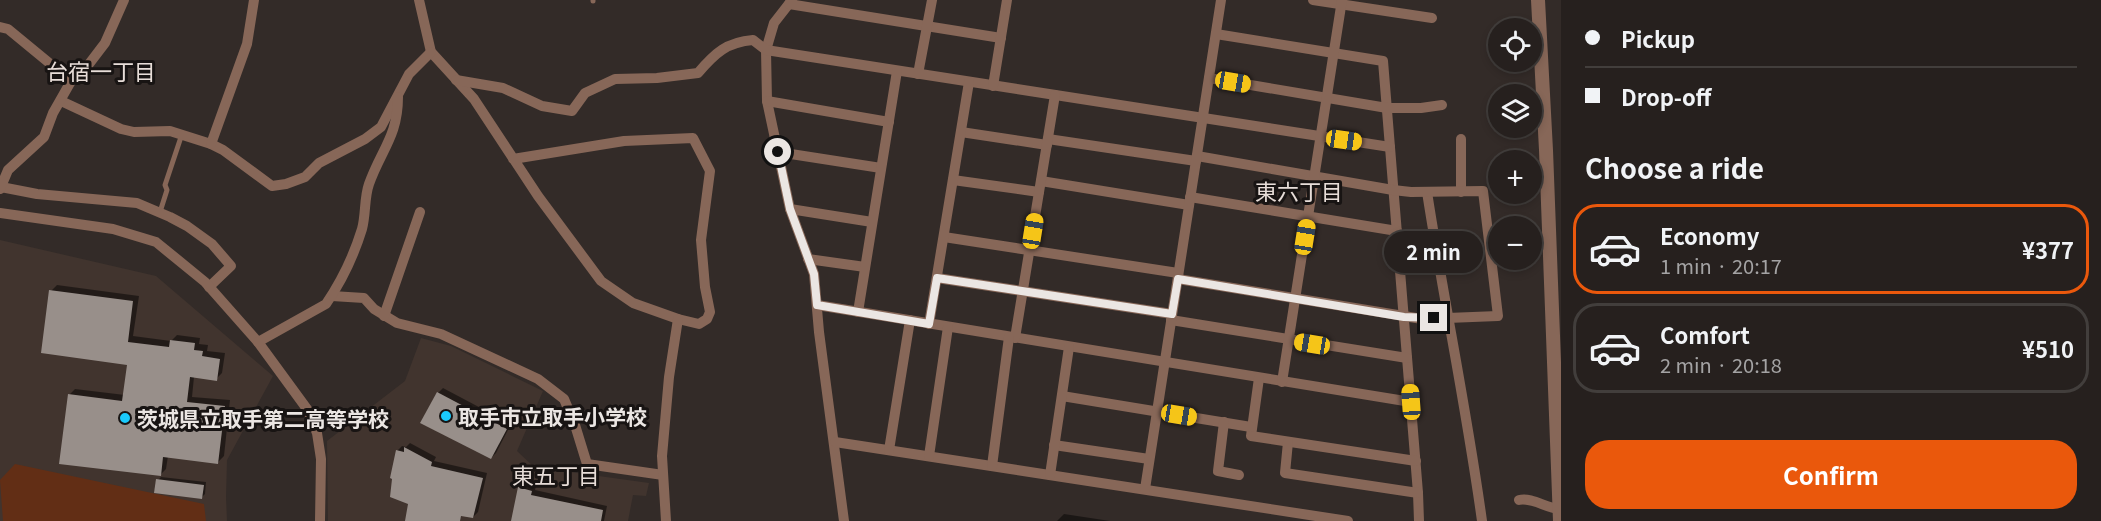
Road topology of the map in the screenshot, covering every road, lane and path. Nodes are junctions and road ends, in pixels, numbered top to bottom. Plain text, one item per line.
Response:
1 (124, 0) edge
2 (254, 0) edge
3 (419, 0) edge
4 (932, 0) edge
5 (1006, 0) edge
6 (1221, 0) edge
7 (1313, 0) edge
8 (1538, 0) edge
9 (790, 2) edge
10 (1341, 2) edge
11 (1432, 18) dead end
12 (0, 27) edge
13 (927, 27) junction
14 (1216, 34) junction
15 (1001, 38) junction
16 (766, 50) junction
17 (431, 52) junction
18 (1334, 53) junction
19 (897, 71) junction
20 (918, 74) junction
21 (74, 76) junction
22 (1209, 78) junction
23 (456, 80) junction
24 (969, 82) junction
25 (993, 86) junction
26 (398, 93) junction
27 (1055, 95) junction
28 (1327, 98) junction
29 (61, 101) junction
30 (767, 101) junction
31 (1442, 105) dead end
32 (1387, 108) junction
33 (1203, 118) junction
34 (889, 122) junction
35 (961, 132) junction
36 (182, 134) junction
37 (1321, 137) junction
38 (1461, 139) dead end
39 (1047, 142) junction
40 (211, 144) junction
41 (1390, 147) junction
42 (778, 152) junction
43 (513, 159) junction
44 (1196, 159) junction
45 (0, 160) edge
46 (881, 168) junction
47 (8, 170) junction
48 (1314, 177) junction
49 (953, 180) junction
50 (1040, 187) junction
51 (0, 188) edge
52 (1393, 190) junction
53 (1427, 192) junction
54 (1461, 192) junction
55 (1190, 201) junction
56 (790, 209) junction
57 (420, 212) dead end
58 (0, 213) edge
59 (160, 213) junction
60 (1308, 217) junction
61 (872, 222) junction
62 (1397, 231) junction
63 (944, 237) junction
64 (1030, 250) junction
65 (808, 259) junction
66 (865, 267) junction
67 (1178, 276) junction
68 (937, 278) junction
69 (210, 287) junction
70 (1023, 291) junction
71 (332, 296) junction
72 (1295, 299) junction
73 (817, 305) junction
74 (858, 312) junction
75 (384, 316) junction
76 (1172, 317) junction
77 (1404, 317) junction
78 (1447, 317) junction
79 (678, 319) junction
80 (909, 321) junction
81 (929, 324) junction
82 (948, 327) junction
83 (1012, 337) junction
84 (1289, 340) junction
85 (258, 342) junction
86 (1069, 347) junction
87 (1407, 358) junction
88 (1165, 363) junction
89 (1259, 378) junction
90 (1282, 382) junction
91 (1062, 396) junction
92 (1411, 402) junction
93 (1157, 411) junction
94 (1224, 422) junction
95 (1559, 423) edge
96 (1251, 427) junction
97 (835, 442) junction
98 (1288, 442) junction
99 (1054, 445) junction
100 (889, 450) junction
101 (928, 456) junction
102 (1149, 459) junction
103 (1416, 461) junction
104 (992, 466) junction
105 (663, 475) junction
106 (1050, 475) junction
107 (1239, 475) dead end
108 (1145, 489) junction
109 (1418, 493) junction
110 (1519, 500) dead end
111 (1560, 515) edge
112 (320, 521) edge
113 (666, 521) edge
114 (844, 521) edge
115 (1348, 521) edge
116 (1419, 521) edge
117 (1482, 521) edge

1 - 21 street
2 - 40 street
3 - 17 street
4 - 13 street
5 - 15 street
6 - 14 street
7 - 10 street
8 - 95 street
9 - 13 street
9 - 16 street
10 - 11 street
10 - 18 street
12 - 21 street
13 - 15 street
13 - 20 street
14 - 18 street
14 - 22 street
15 - 25 street
16 - 19 street
16 - 23 street
16 - 30 street
17 - 23 street
17 - 26 street
18 - 28 street
18 - 32 street
19 - 20 street
19 - 34 street
20 - 24 street
21 - 29 street
22 - 28 street
22 - 33 street
23 - 43 street
24 - 25 street
24 - 35 street
25 - 27 street
26 - 40 street
26 - 71 street
27 - 33 street
27 - 39 street
28 - 32 street
28 - 37 street
29 - 36 street
29 - 47 street
30 - 34 street
30 - 42 street
31 - 32 street
32 - 41 street
33 - 37 street
33 - 44 street
34 - 46 street
35 - 39 street
35 - 49 street
36 - 40 street
36 - 59 lane
37 - 41 street
37 - 48 street
38 - 54 street
39 - 44 street
39 - 50 street
41 - 52 street
42 - 46 street
42 - 56 street
43 - 79 street
43 - 79 street
44 - 48 street
44 - 55 street
45 - 47 street
46 - 61 street
47 - 51 street
48 - 52 street
48 - 60 street
49 - 50 street
49 - 63 street
50 - 55 street
50 - 64 street
51 - 59 street
52 - 53 street
52 - 62 street
53 - 54 street
53 - 78 street
54 - 78 street
55 - 60 street
55 - 67 street
56 - 61 street
56 - 65 street
57 - 75 street
58 - 69 street
59 - 69 street
60 - 62 street
60 - 72 street
61 - 66 street
62 - 77 street
63 - 64 street
63 - 68 street
64 - 67 street
64 - 70 street
65 - 66 street
65 - 73 street
66 - 74 street
67 - 72 street
67 - 76 street
68 - 70 street
68 - 81 street
69 - 85 street
70 - 76 street
70 - 83 street
71 - 75 street
71 - 85 street
72 - 77 street
72 - 84 street
73 - 74 street
73 - 97 street
74 - 80 street
75 - 105 street
76 - 84 street
76 - 88 street
77 - 78 street
77 - 87 street
78 - 117 street
79 - 105 street
80 - 81 street
80 - 100 street
81 - 82 street
82 - 83 street
82 - 101 street
83 - 86 street
83 - 104 street
84 - 87 street
84 - 90 street
85 - 112 street
86 - 88 street
86 - 91 street
87 - 92 street
88 - 89 street
88 - 93 street
89 - 90 street
89 - 96 street
90 - 92 street
91 - 93 street
91 - 99 street
92 - 103 street
93 - 94 street
93 - 102 street
94 - 96 street
94 - 107 street
95 - 111 street
96 - 98 street
97 - 100 street
97 - 114 street
98 - 103 street
98 - 109 street
99 - 102 street
99 - 106 street
100 - 101 street
101 - 104 street
102 - 108 street
103 - 109 street
104 - 106 street
105 - 113 street
106 - 108 street
108 - 115 street
109 - 116 street
110 - 111 street

